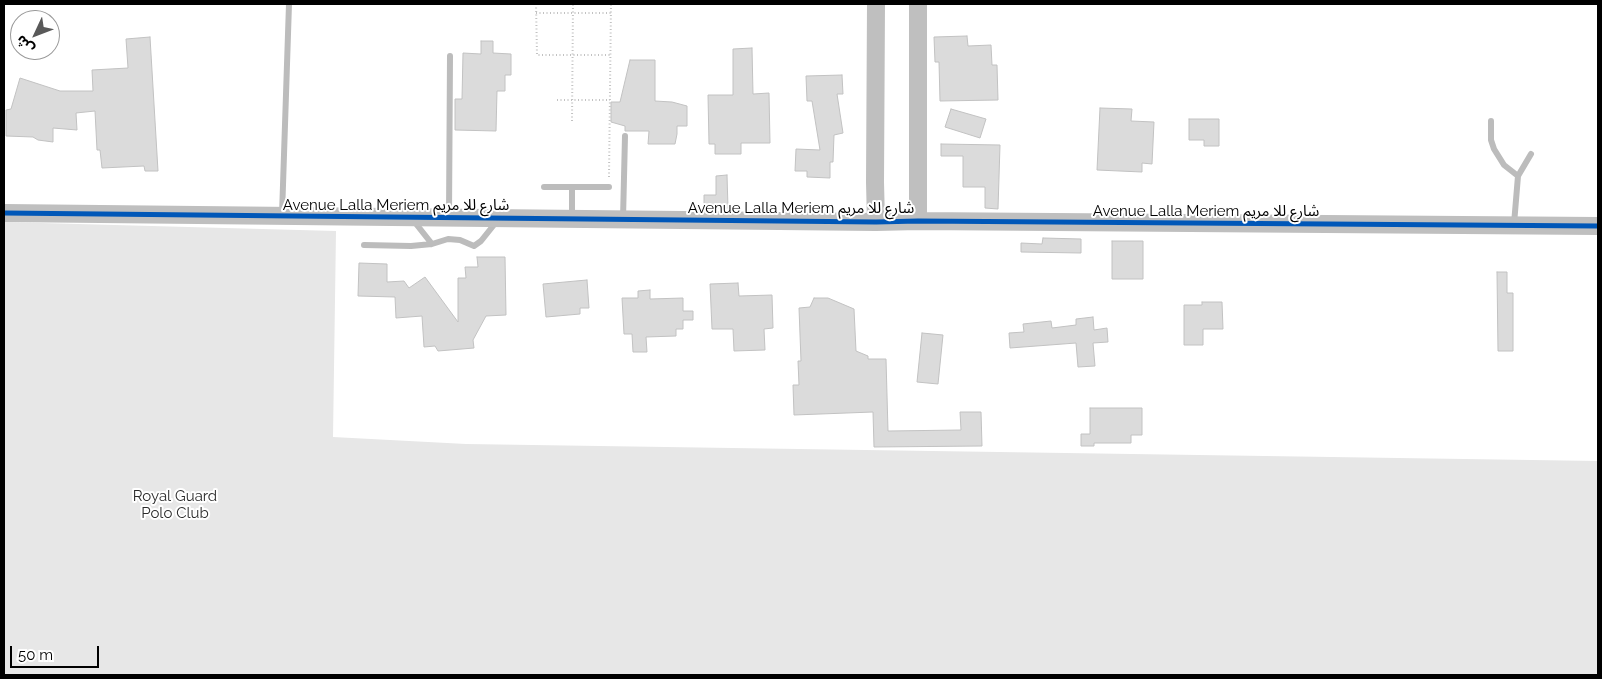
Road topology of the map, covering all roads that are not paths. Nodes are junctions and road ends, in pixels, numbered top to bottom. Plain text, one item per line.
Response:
1 (289, 4) edge
2 (876, 4) edge
3 (918, 4) edge
4 (450, 56) dead end
5 (1491, 121) dead end
6 (624, 136) dead end
7 (1531, 154) dead end
8 (1518, 176) junction
9 (544, 187) dead end
10 (572, 187) junction
11 (609, 187) road end
12 (4, 214) edge
13 (282, 217) junction
14 (411, 217) junction
15 (449, 218) junction
16 (500, 219) junction
17 (572, 219) junction
18 (623, 220) junction
19 (918, 221) junction
20 (876, 222) junction
21 (1514, 225) junction
22 (1598, 226) edge
23 (432, 244) junction
24 (364, 245) dead end

1 - 13 lane
2 - 20 street
3 - 19 street
4 - 15 lane
5 - 8 lane
6 - 18 lane
7 - 8 lane
8 - 21 lane
9 - 10 lane
10 - 11 lane
10 - 17 lane
12 - 13 street, Avenue Lalla Meriem شارع للا مريم
13 - 14 street, Avenue Lalla Meriem شارع للا مريم
14 - 15 street, Avenue Lalla Meriem شارع للا مريم
14 - 23 lane
15 - 16 street, Avenue Lalla Meriem شارع للا مريم
16 - 17 street, Avenue Lalla Meriem شارع للا مريم
16 - 23 lane
17 - 18 street, Avenue Lalla Meriem شارع للا مريم
18 - 20 street, Avenue Lalla Meriem شارع للا مريم
19 - 20 street, Avenue Lalla Meriem شارع للا مريم
19 - 21 street, Avenue Lalla Meriem شارع للا مريم
21 - 22 street, Avenue Lalla Meriem شارع للا مريم
23 - 24 lane

